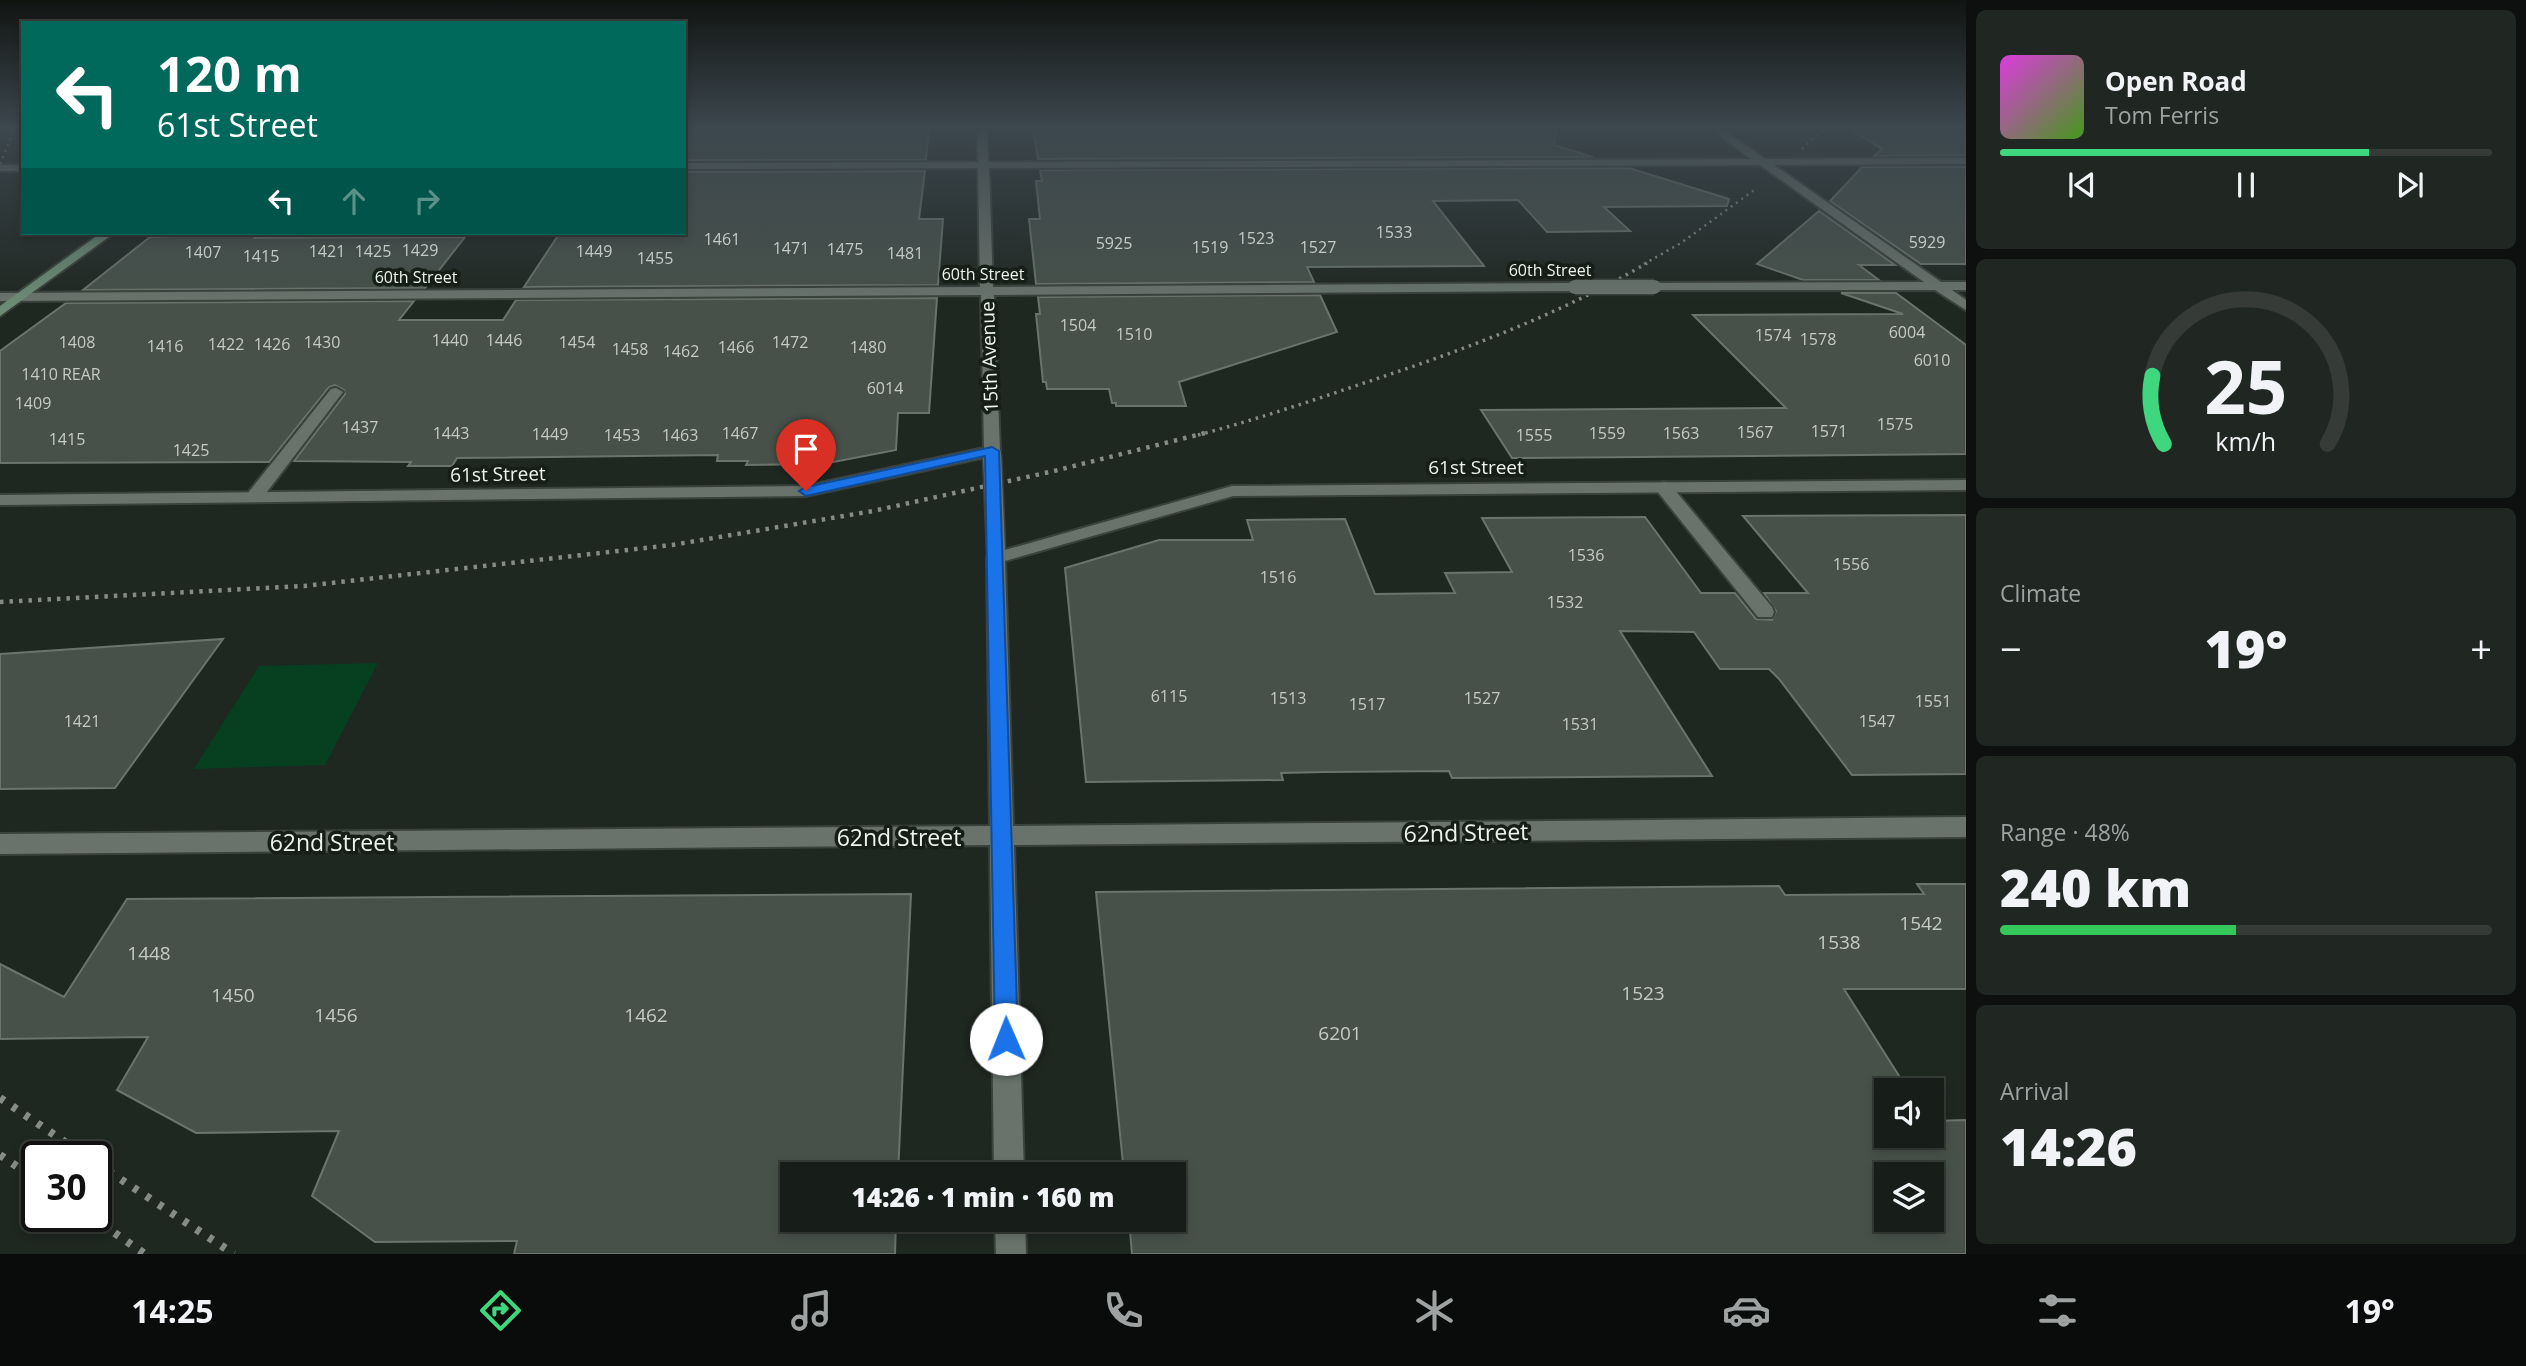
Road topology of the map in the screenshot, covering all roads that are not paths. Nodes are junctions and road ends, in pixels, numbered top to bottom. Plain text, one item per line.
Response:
1 (984, 187) edge
2 (1798, 187) edge
3 (105, 235) edge
4 (1939, 286) junction
5 (1966, 286) edge
6 (987, 291) junction
7 (0, 297) edge
8 (21, 297) junction
9 (1966, 306) edge
10 (0, 312) edge
11 (336, 392) dead end
12 (992, 452) junction
13 (1966, 485) edge
14 (1663, 487) junction
15 (254, 497) junction
16 (0, 499) edge
17 (996, 554) junction
18 (1765, 612) dead end
19 (1966, 827) edge
20 (1002, 836) junction
21 (0, 845) edge
22 (1009, 1162) edge
23 (1010, 1232) edge
24 (1011, 1254) edge

1 - 6 street, 15th Avenue
2 - 4 street
3 - 8 main road
4 - 5 street, 60th Street
4 - 6 street, 60th Street, bridge
4 - 9 street
6 - 8 street, 60th Street
6 - 12 street, 15th Avenue
7 - 8 street, 60th Street
8 - 10 main road
11 - 15 street
12 - 15 street, 61st Street
12 - 17 street, 15th Avenue, bridge
13 - 14 street, 61st Street
14 - 17 street, 61st Street
14 - 18 street
15 - 16 street, 61st Street
17 - 20 street, 15th Avenue
19 - 20 street, 62nd Street
20 - 21 street, 62nd Street
20 - 22 street, 15th Avenue
23 - 24 street

